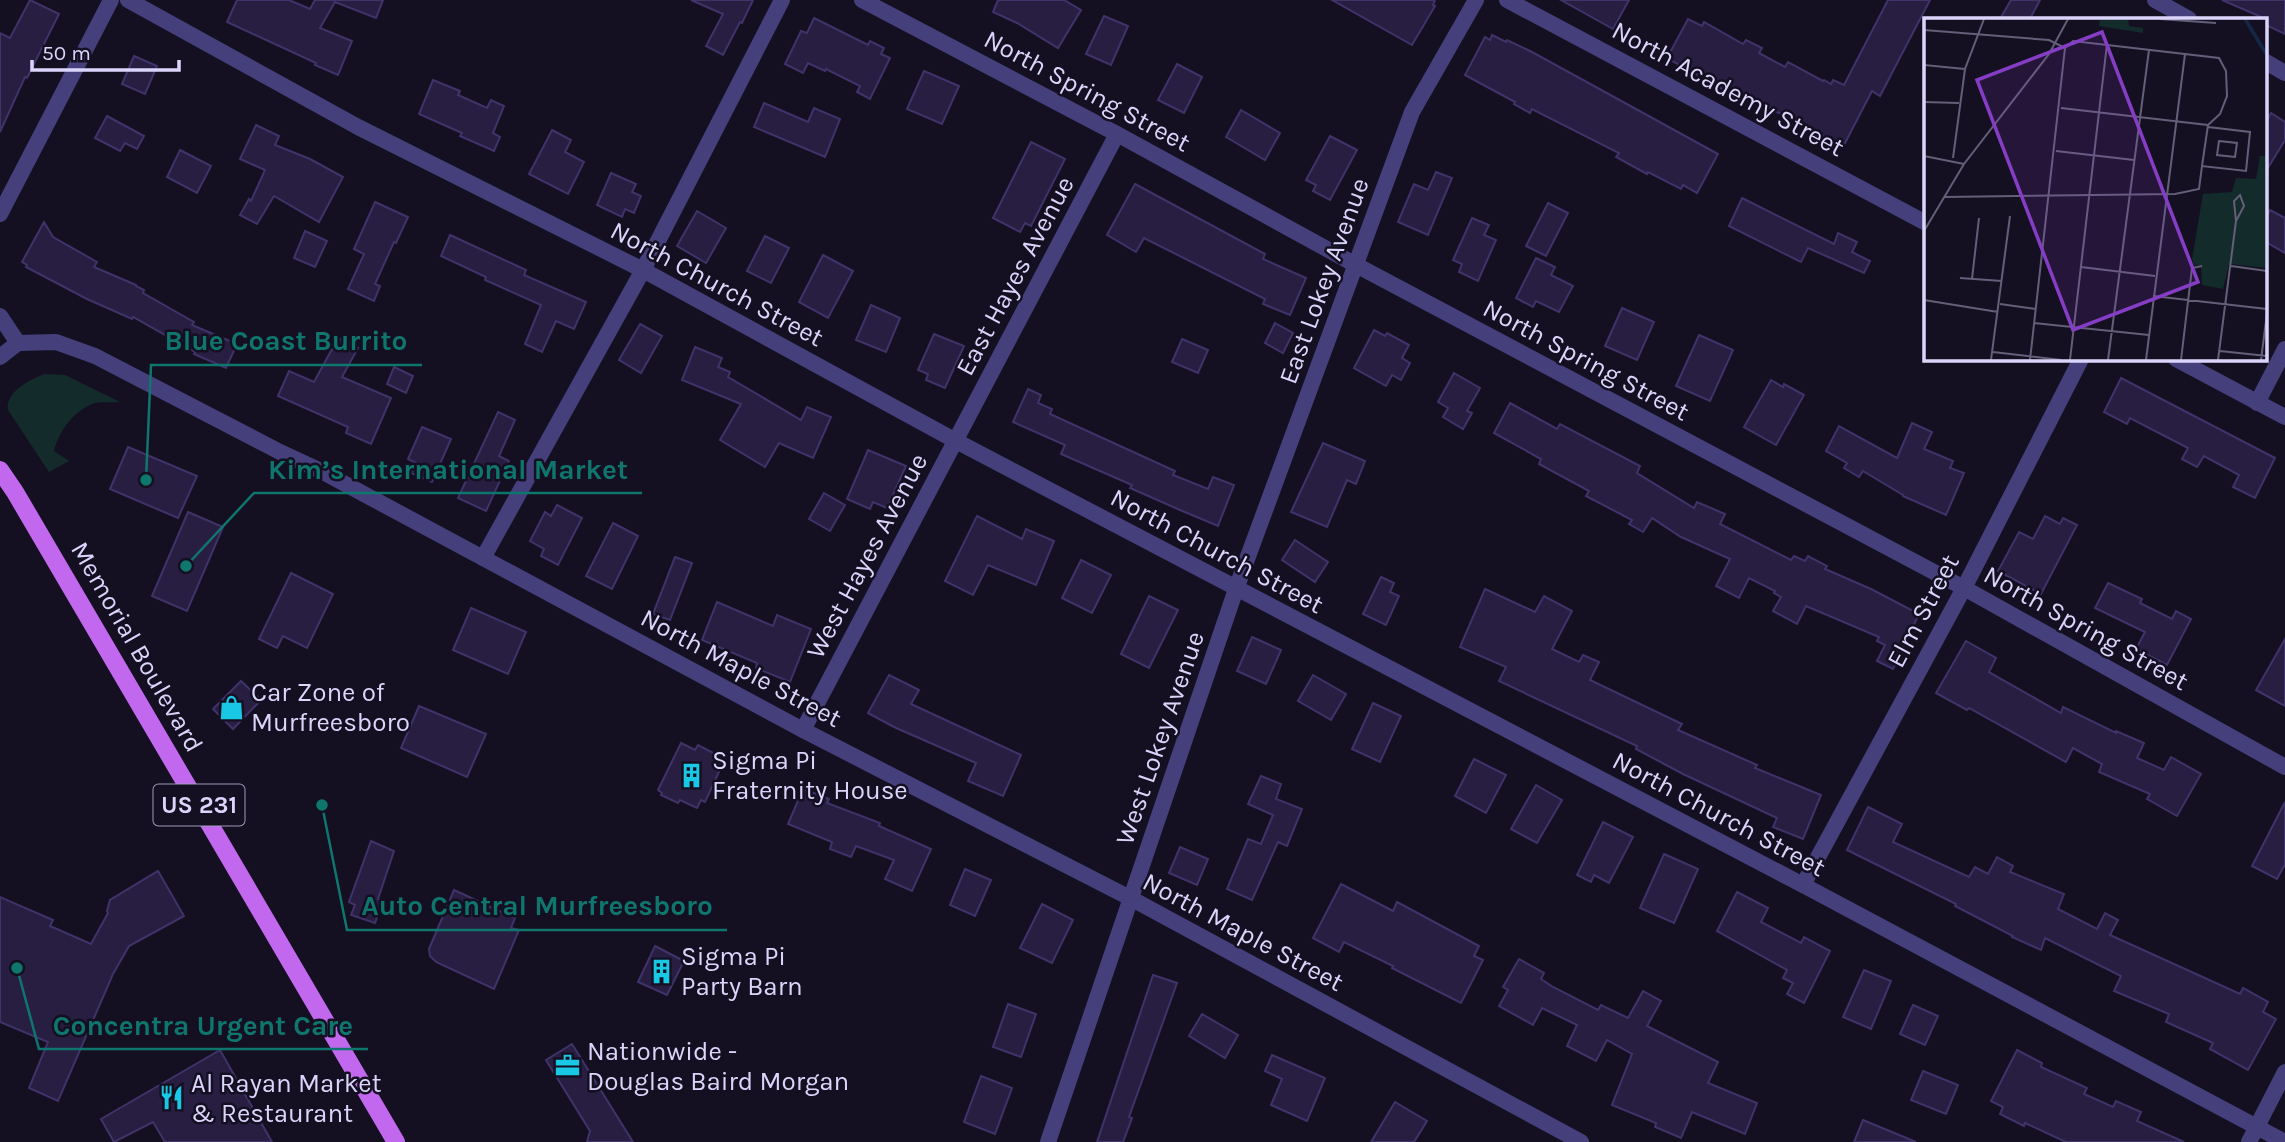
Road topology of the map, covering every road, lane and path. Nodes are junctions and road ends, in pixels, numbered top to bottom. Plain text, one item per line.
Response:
1 (111, 0) edge
2 (128, 0) edge
3 (782, 0) edge
4 (862, 0) edge
5 (1476, 0) edge
6 (1507, 0) edge
7 (2155, 0) edge
8 (2187, 18) edge
9 (2268, 63) edge
10 (2285, 73) edge
11 (1117, 134) junction
12 (0, 214) edge
13 (1924, 222) edge
14 (1356, 265) junction
15 (643, 270) junction
16 (0, 316) edge
17 (18, 343) junction
18 (2285, 349) edge
19 (0, 357) edge
20 (2080, 360) edge
21 (2178, 360) edge
22 (2257, 403) junction
23 (2285, 417) edge
24 (956, 441) junction
25 (0, 470) edge
26 (482, 558) junction
27 (1964, 588) junction
28 (1236, 589) junction
29 (803, 730) junction
30 (2285, 767) edge
31 (1803, 885) junction
32 (1132, 900) junction
33 (2285, 1072) edge
34 (2253, 1135) edge
35 (396, 1142) edge
36 (1048, 1142) edge
37 (1581, 1142) edge
38 (2285, 1142) edge

1 - 12 street
2 - 15 street, North Church Street
3 - 15 street
4 - 11 street, North Spring Street
5 - 14 street, East Lokey Avenue
6 - 13 street, North Academy Street
7 - 8 street
9 - 10 street
11 - 14 street, North Spring Street
11 - 24 street, East Hayes Avenue
14 - 27 street, North Spring Street
14 - 28 street, East Lokey Avenue
15 - 24 street, North Church Street
15 - 26 street
16 - 17 street
17 - 19 street
17 - 26 street, North Maple Street
18 - 22 street
20 - 27 street, Elm Street
21 - 22 street
22 - 23 street
24 - 28 street, North Church Street
24 - 29 street, West Hayes Avenue
25 - 35 main road, Memorial Boulevard / US 231
26 - 29 street, North Maple Street
27 - 30 street, North Spring Street
27 - 31 street, Elm Street
28 - 31 street, North Church Street
28 - 32 street, West Lokey Avenue
29 - 32 street, North Maple Street
31 - 34 street, North Church Street
32 - 36 street, West Lokey Avenue
32 - 37 street, North Maple Street
33 - 34 street
34 - 38 street, North Church Street

